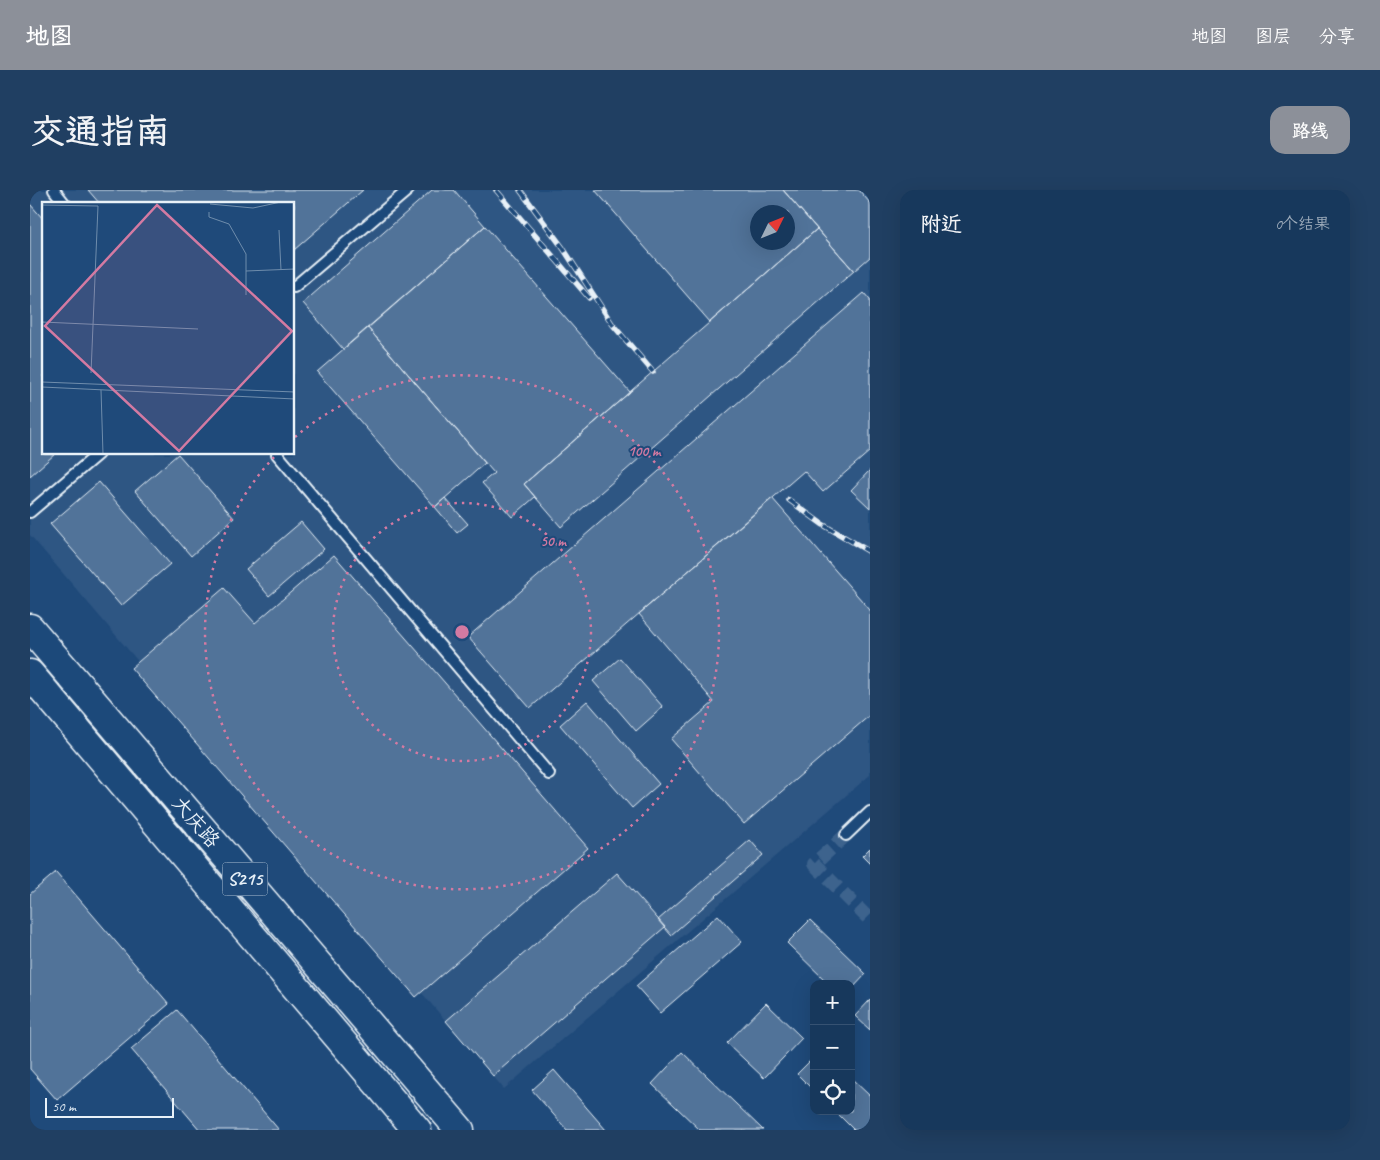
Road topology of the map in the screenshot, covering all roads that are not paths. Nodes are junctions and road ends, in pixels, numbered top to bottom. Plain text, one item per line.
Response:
1 (54, 190) edge
2 (408, 190) edge
3 (63, 202) edge
4 (295, 286) edge
5 (97, 455) edge
6 (278, 455) edge
7 (30, 512) edge
8 (30, 628) edge
9 (30, 674) edge
10 (548, 774) dead end
11 (870, 812) edge
12 (846, 836) tunnel mouth
13 (417, 1130) edge
14 (460, 1130) edge

1 - 3 lane
2 - 4 lane
5 - 7 lane
6 - 10 lane
8 - 14 main road, 大庆路 / S215
9 - 13 main road, 大庆路 / S215
11 - 12 lane

